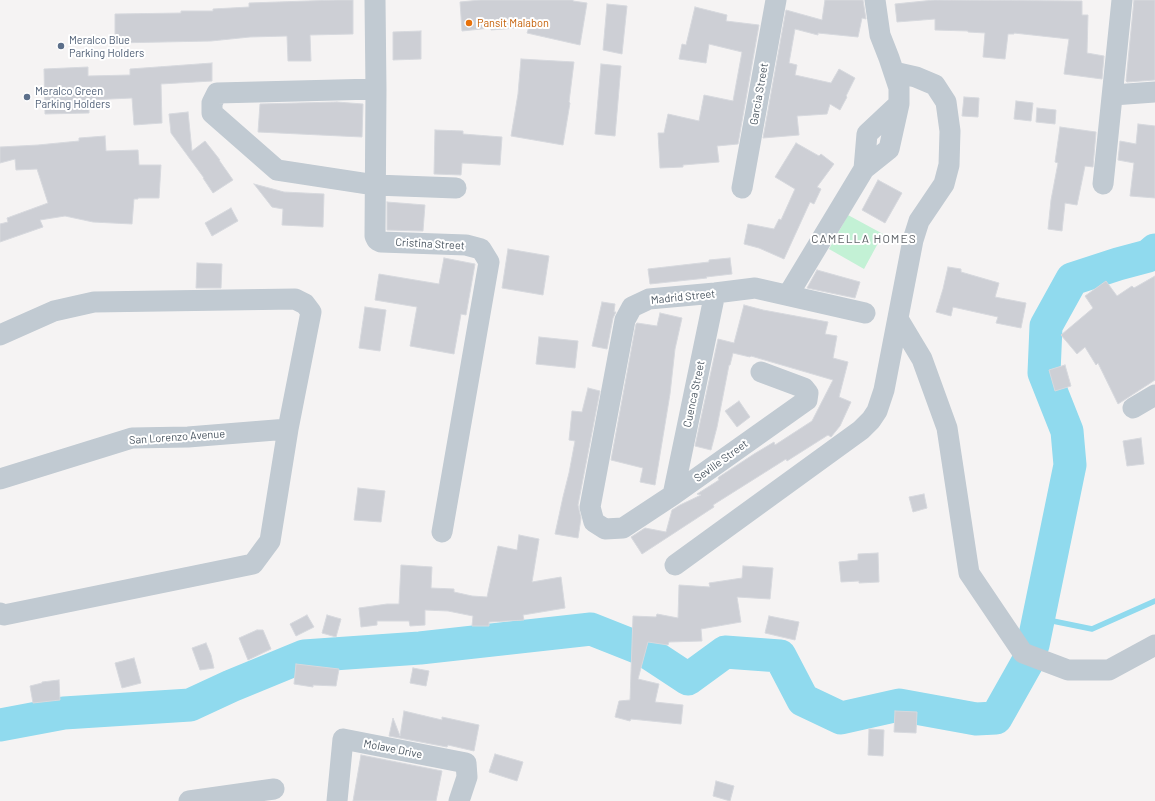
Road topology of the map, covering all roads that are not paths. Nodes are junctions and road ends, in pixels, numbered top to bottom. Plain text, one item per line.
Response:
1 (375, 0) edge
2 (776, 0) edge
3 (876, 0) edge
4 (1122, 0) edge
5 (894, 72) junction
6 (376, 89) junction
7 (1155, 92) edge
8 (1113, 95) junction
9 (375, 184) junction
10 (1103, 184) dead end
11 (456, 188) dead end
12 (742, 188) dead end
13 (715, 293) junction
14 (788, 295) junction
15 (865, 313) dead end
16 (898, 319) junction
17 (0, 334) edge
18 (761, 372) dead end
19 (1155, 395) edge
20 (1133, 408) dead end
21 (288, 429) junction
22 (0, 480) edge
23 (673, 495) junction
24 (590, 507) joint
25 (442, 532) dead end
26 (675, 565) dead end
27 (0, 613) edge
28 (1155, 645) edge
29 (274, 789) dead end
30 (189, 801) edge
31 (337, 801) edge
32 (459, 801) edge

1 - 6 street, Cristina Street
2 - 12 street, Garcia Street
3 - 5 street
4 - 8 street
5 - 14 street
5 - 16 street
6 - 9 street, Cristina Street
6 - 9 street
7 - 8 street
8 - 10 street
9 - 11 street
9 - 25 street, Cristina Street
13 - 14 street, Madrid Street
13 - 23 street, Cuenca Street
13 - 24 street, Madrid Street
14 - 15 street, Madrid Street
16 - 26 street
16 - 28 street
17 - 21 street
18 - 23 street, Seville Street
19 - 20 street
21 - 22 street, San Lorenzo Avenue
21 - 27 street
23 - 24 street, Seville Street
29 - 30 street
31 - 32 street, Molave Drive

